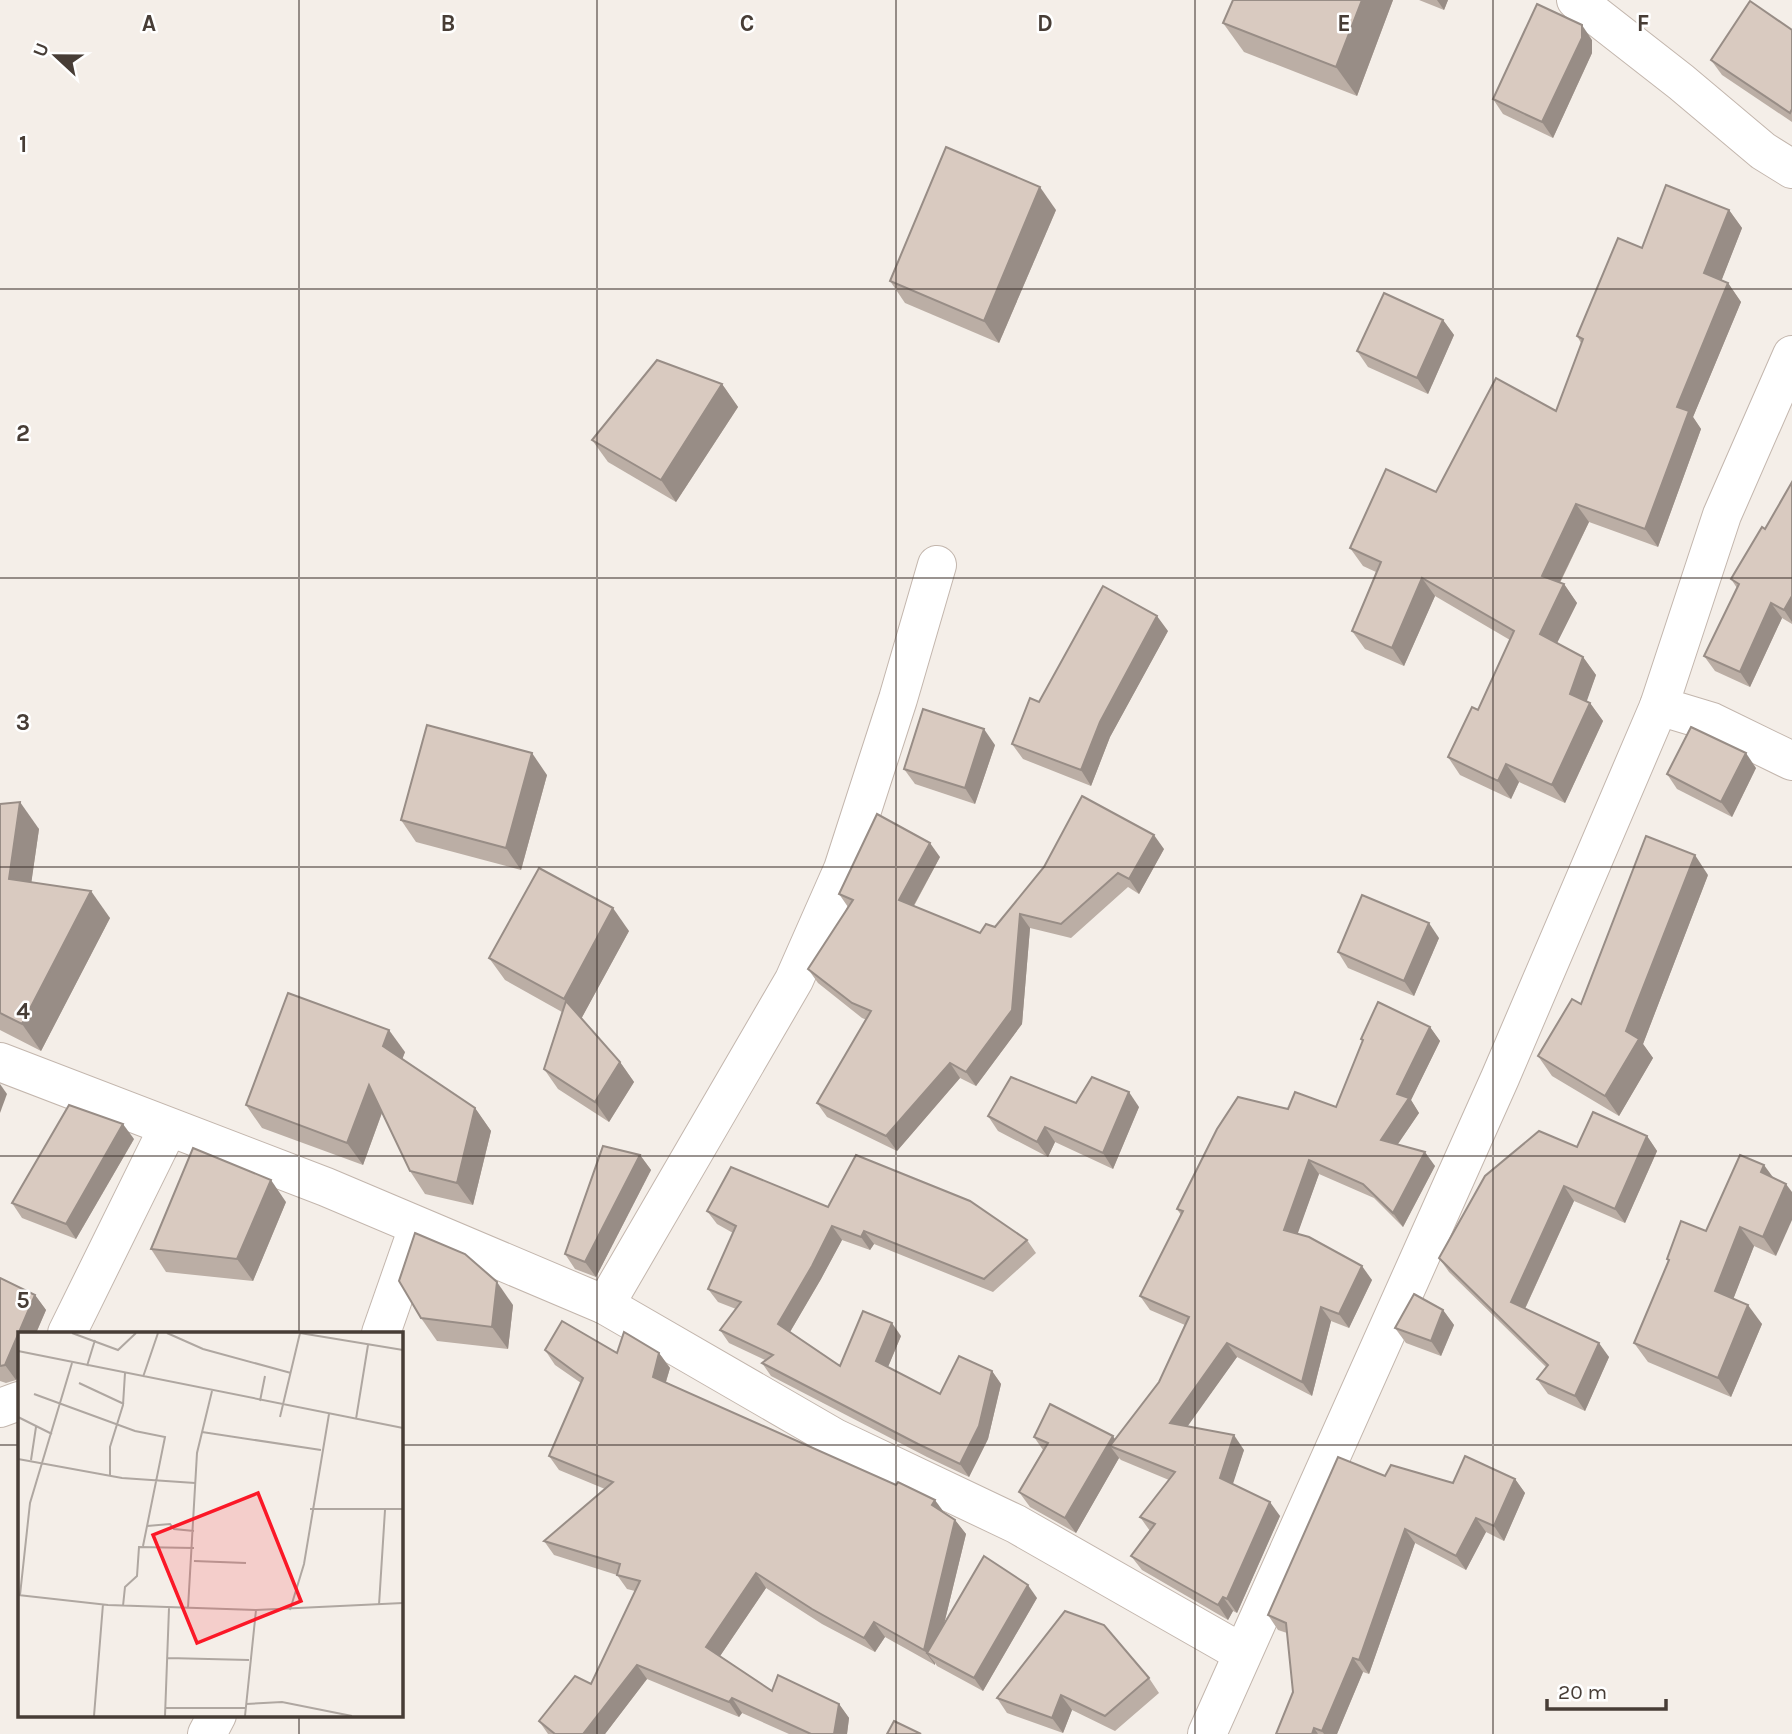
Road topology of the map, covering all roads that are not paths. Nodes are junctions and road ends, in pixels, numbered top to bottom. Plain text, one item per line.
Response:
1 (1576, 0) edge
2 (1792, 169) edge
3 (1792, 355) edge
4 (937, 565) dead end
5 (1659, 706) junction
6 (1792, 761) edge
7 (0, 1062) edge
8 (168, 1128) junction
9 (418, 1226) junction
10 (605, 1305) junction
11 (67, 1332) edge
12 (381, 1332) edge
13 (18, 1401) edge
14 (0, 1408) edge
15 (1242, 1653) junction
16 (216, 1716) edge
17 (207, 1734) edge
18 (1207, 1734) edge

1 - 2 street
3 - 5 street
4 - 10 street
5 - 6 street
5 - 15 street
7 - 8 street
8 - 9 street
8 - 11 street
9 - 10 street
9 - 12 street
10 - 15 street
13 - 14 street
15 - 18 street
16 - 17 street

